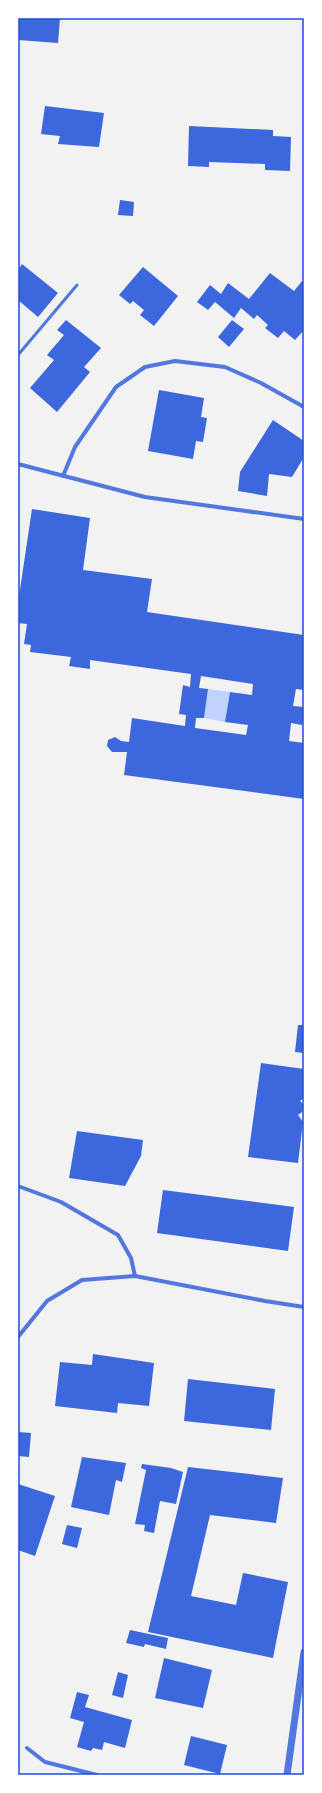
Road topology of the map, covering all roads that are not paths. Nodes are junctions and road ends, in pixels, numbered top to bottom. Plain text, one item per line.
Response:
1 (77, 285) dead end
2 (18, 355) edge
3 (304, 407) edge
4 (18, 464) edge
5 (63, 476) junction
6 (304, 519) edge
7 (18, 1186) edge
8 (135, 1276) junction
9 (304, 1307) edge
10 (18, 1337) edge
11 (304, 1652) edge
12 (27, 1748) dead end
13 (97, 1775) edge
14 (287, 1775) edge

1 - 2 lane
3 - 5 street
4 - 5 street
5 - 6 street
7 - 8 street
8 - 9 street
8 - 10 street
11 - 14 street
12 - 13 street

